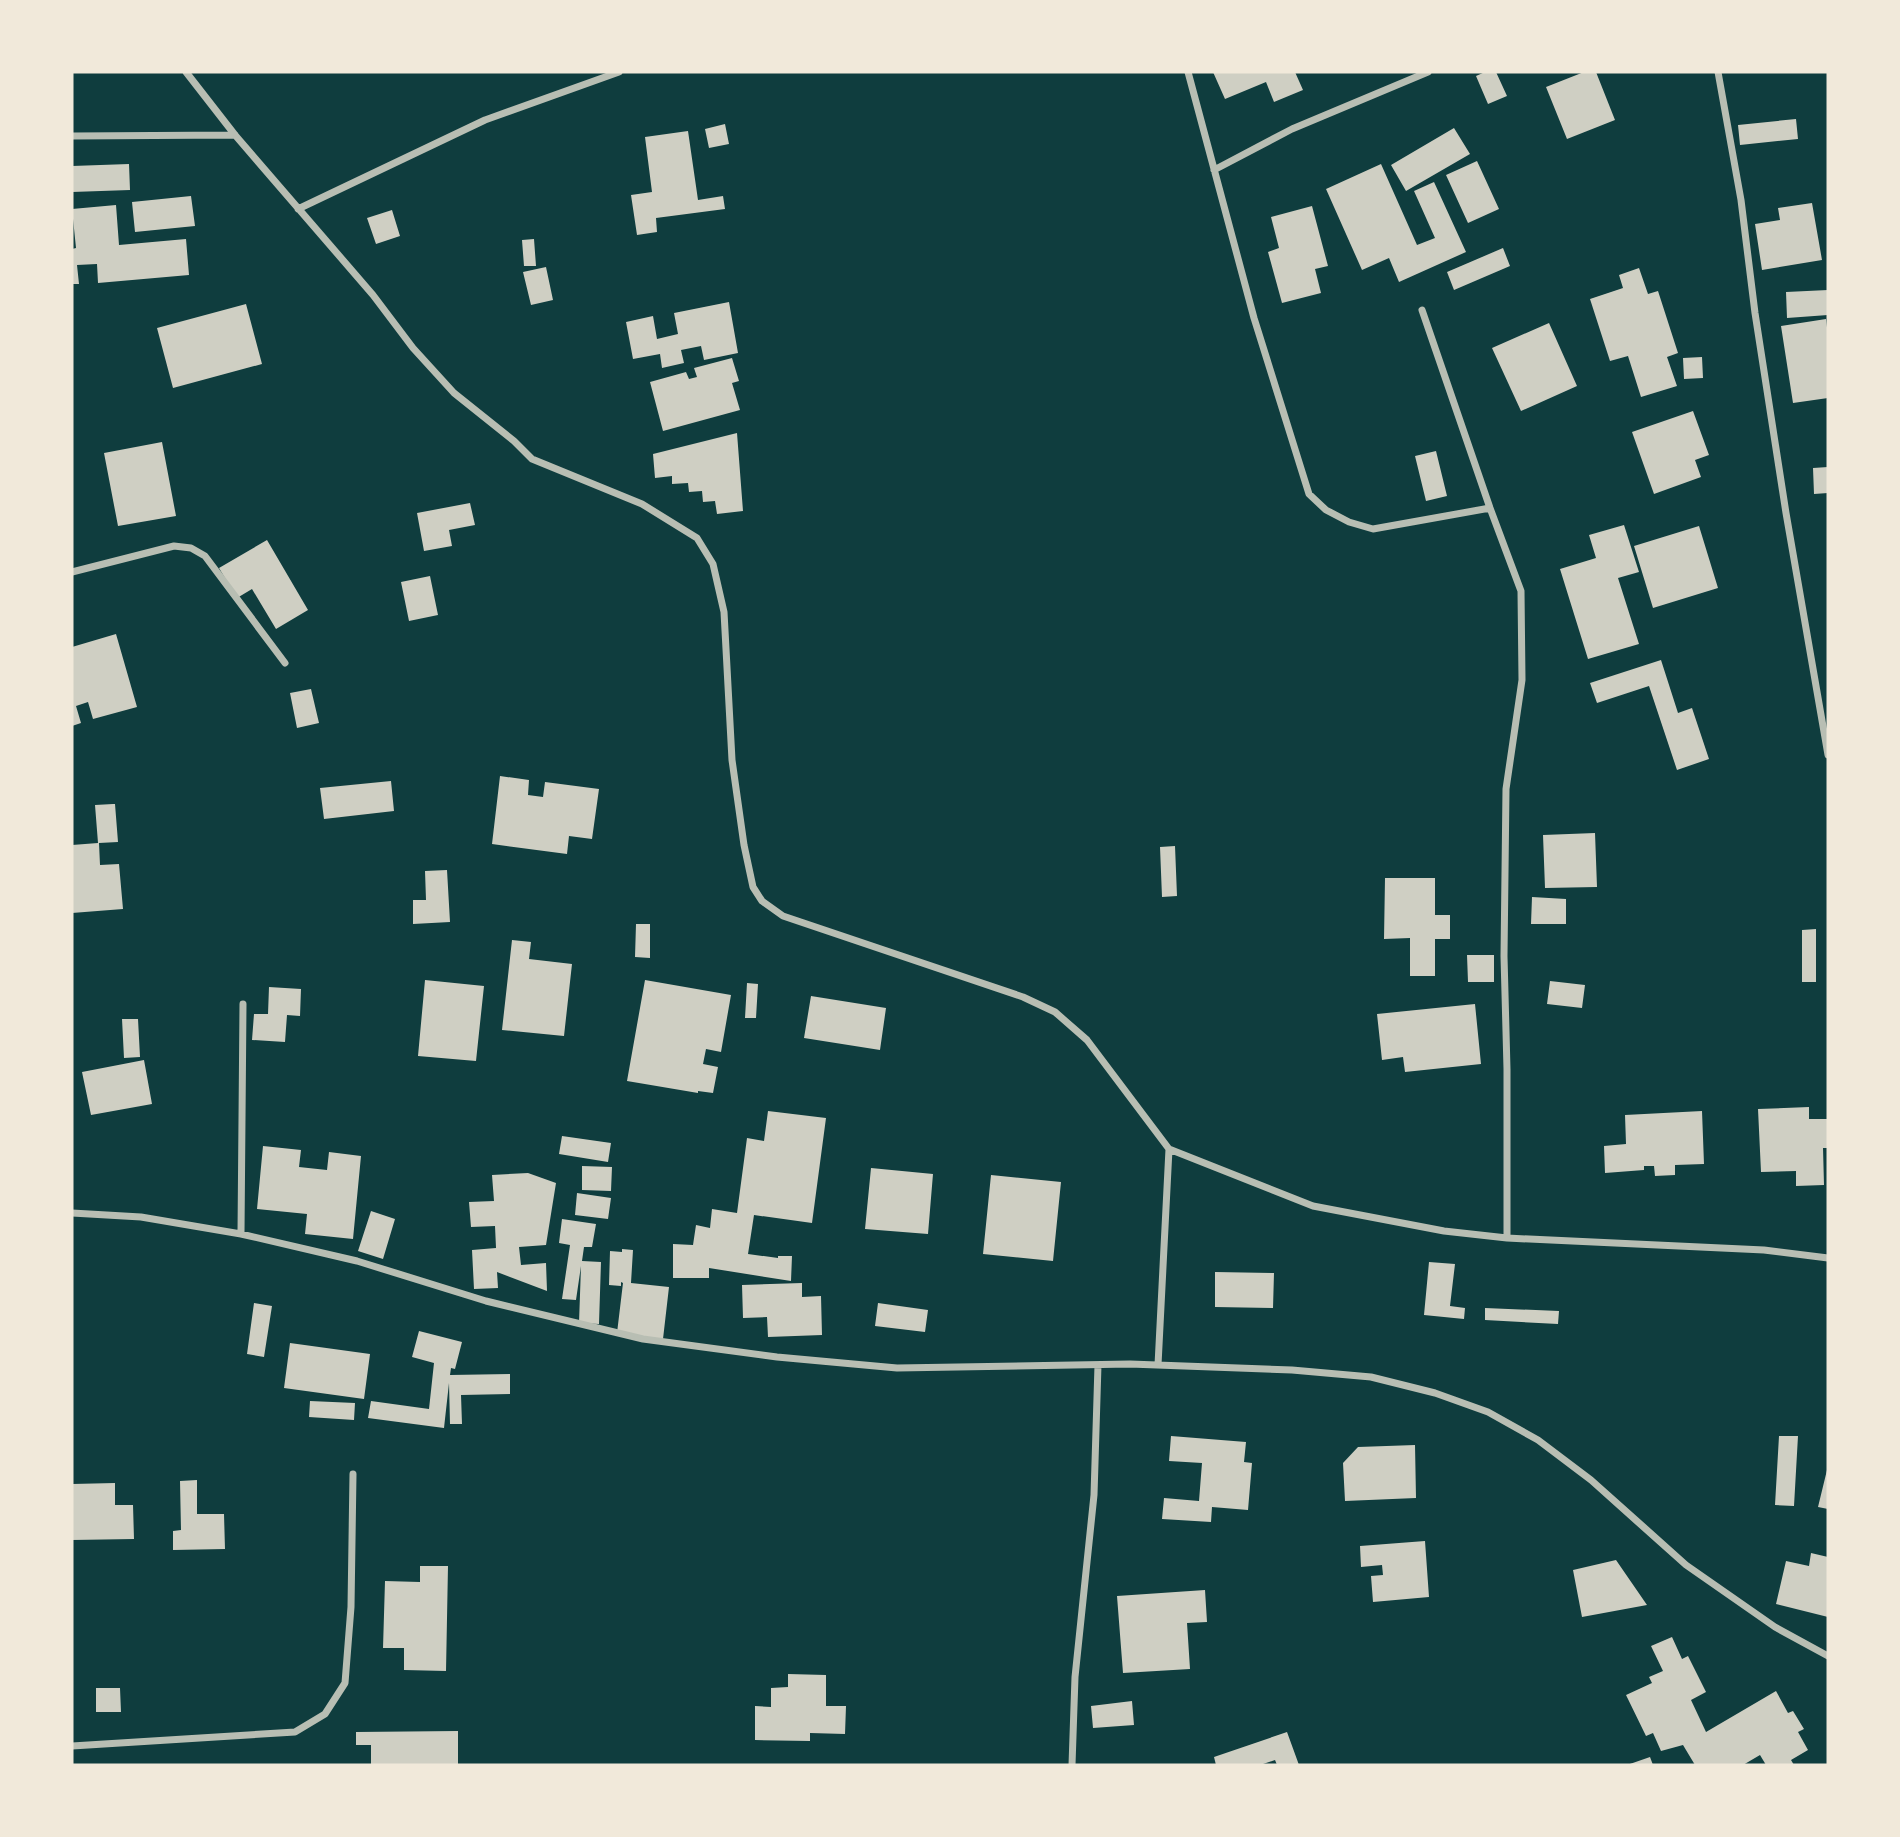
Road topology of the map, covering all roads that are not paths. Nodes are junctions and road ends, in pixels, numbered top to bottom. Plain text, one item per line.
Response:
1 (186, 72) edge
2 (619, 72) edge
3 (1188, 72) edge
4 (1428, 72) edge
5 (1718, 72) edge
6 (234, 135) junction
7 (72, 136) edge
8 (1214, 170) junction
9 (298, 209) junction
10 (1422, 310) dead end
11 (1490, 508) junction
12 (72, 572) edge
13 (285, 663) dead end
14 (1828, 755) edge
15 (243, 1004) dead end
16 (1169, 1149) junction
17 (72, 1213) edge
18 (241, 1234) junction
19 (1507, 1238) junction
20 (1828, 1258) edge
21 (1098, 1365) junction
22 (1158, 1365) junction
23 (353, 1474) dead end
24 (1828, 1656) edge
25 (72, 1746) edge
26 (1072, 1765) edge

1 - 6 street
2 - 9 street
3 - 8 street
4 - 8 street
5 - 14 street
6 - 7 street
6 - 9 street
8 - 11 street
9 - 16 street
10 - 11 street
11 - 19 street
12 - 13 street
15 - 18 street
16 - 19 street
16 - 22 street
17 - 18 street
18 - 21 street
19 - 20 street
21 - 22 street
21 - 26 street
22 - 24 street
23 - 25 street

